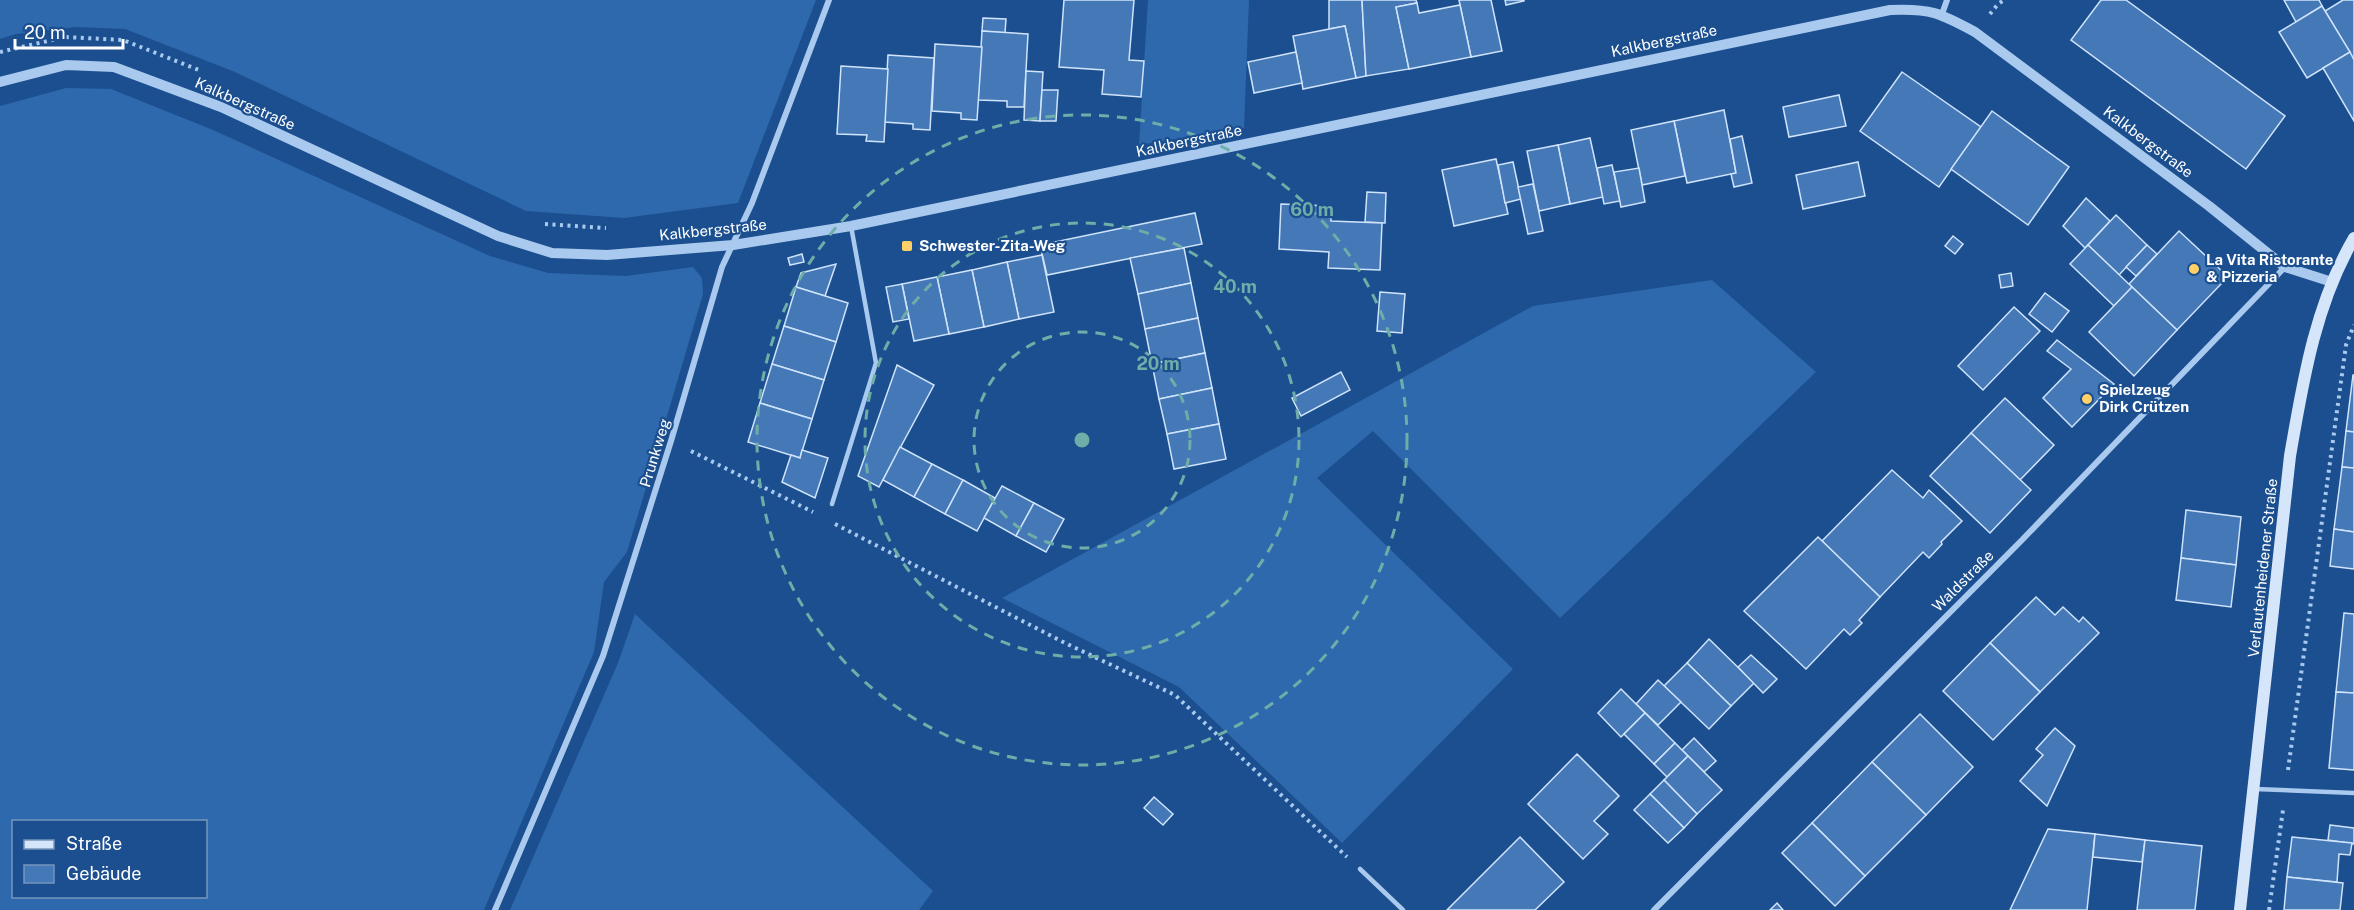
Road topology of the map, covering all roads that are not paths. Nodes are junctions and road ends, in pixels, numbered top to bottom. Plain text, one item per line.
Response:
1 (829, 0) edge
2 (1947, 0) edge
3 (1942, 14) junction
4 (0, 82) edge
5 (851, 226) junction
6 (2354, 238) edge
7 (733, 245) junction
8 (2285, 267) junction
9 (2332, 282) junction
10 (832, 504) dead end
11 (2255, 789) junction
12 (2354, 793) edge
13 (1360, 869) road end
14 (495, 910) edge
15 (1403, 910) edge
16 (1654, 910) edge
17 (2240, 910) edge

1 - 7 street, Prunkweg
2 - 3 street
3 - 5 street, Kalkbergstraße
3 - 8 street, Kalkbergstraße
4 - 7 street, Kalkbergstraße
5 - 7 street, Kalkbergstraße
5 - 10 lane
6 - 9 main road, Verlautenheidener Straße
7 - 14 street, Prunkweg
8 - 9 street, Kalkbergstraße
8 - 16 street, Waldstraße
9 - 11 main road, Verlautenheidener Straße
11 - 12 lane
11 - 17 main road, Verlautenheidener Straße
13 - 15 lane

